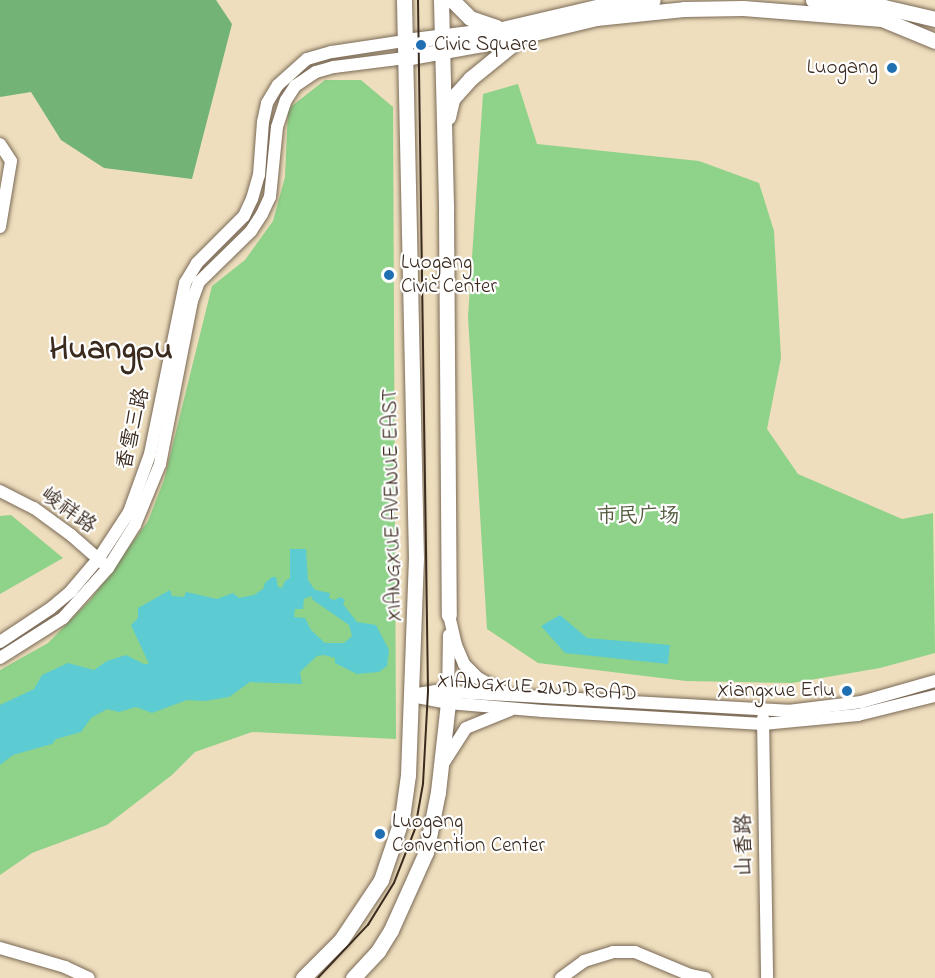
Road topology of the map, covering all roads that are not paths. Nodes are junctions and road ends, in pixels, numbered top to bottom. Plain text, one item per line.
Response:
1 (404, 0) edge
2 (441, 0) edge
3 (452, 0) edge
4 (653, 0) edge
5 (813, 0) edge
6 (932, 17) edge
7 (502, 28) junction
8 (524, 36) junction
9 (405, 41) junction
10 (931, 42) edge
11 (442, 44) junction
12 (405, 58) junction
13 (445, 142) junction
14 (0, 144) edge
15 (0, 228) edge
16 (0, 491) edge
17 (99, 558) junction
18 (108, 568) junction
19 (448, 615) junction
20 (0, 642) edge
21 (0, 658) edge
22 (935, 681) edge
23 (507, 694) junction
24 (411, 695) junction
25 (935, 696) edge
26 (448, 697) junction
27 (515, 708) junction
28 (763, 717) junction
29 (441, 768) junction
30 (0, 948) edge
31 (89, 978) edge
32 (303, 978) edge
33 (353, 978) edge
34 (561, 978) edge
35 (706, 978) edge
36 (767, 978) edge

1 - 9 main road, XIANGXUE AVENUE EAST
2 - 11 main road
3 - 7 main road
4 - 7 main road
5 - 6 main road
7 - 11 main road
8 - 10 main road
8 - 11 main road
8 - 13 main road
9 - 11 main road
9 - 12 main road, XIANGXUE AVENUE EAST
9 - 17 street, 香雪三路
11 - 12 main road
11 - 13 main road
12 - 18 street
12 - 24 main road, XIANGXUE AVENUE EAST
13 - 19 main road
14 - 15 street
16 - 17 street, 峻祥路
17 - 18 street, 峻祥路
17 - 20 street, 香雪三路
18 - 21 street
19 - 23 street
19 - 26 street
22 - 28 street, XIANGXUE 2ND ROAD
23 - 26 street, XIANGXUE 2ND ROAD
23 - 28 street, XIANGXUE 2ND ROAD
24 - 26 street, XIANGXUE 2ND ROAD
24 - 32 main road, XIANGXUE AVENUE EAST
25 - 28 street, XIANGXUE 2ND ROAD
26 - 27 street, XIANGXUE 2ND ROAD
26 - 29 main road
27 - 28 street, XIANGXUE 2ND ROAD
27 - 29 street
28 - 36 street, 山香路
29 - 33 main road
30 - 31 street
34 - 35 street

